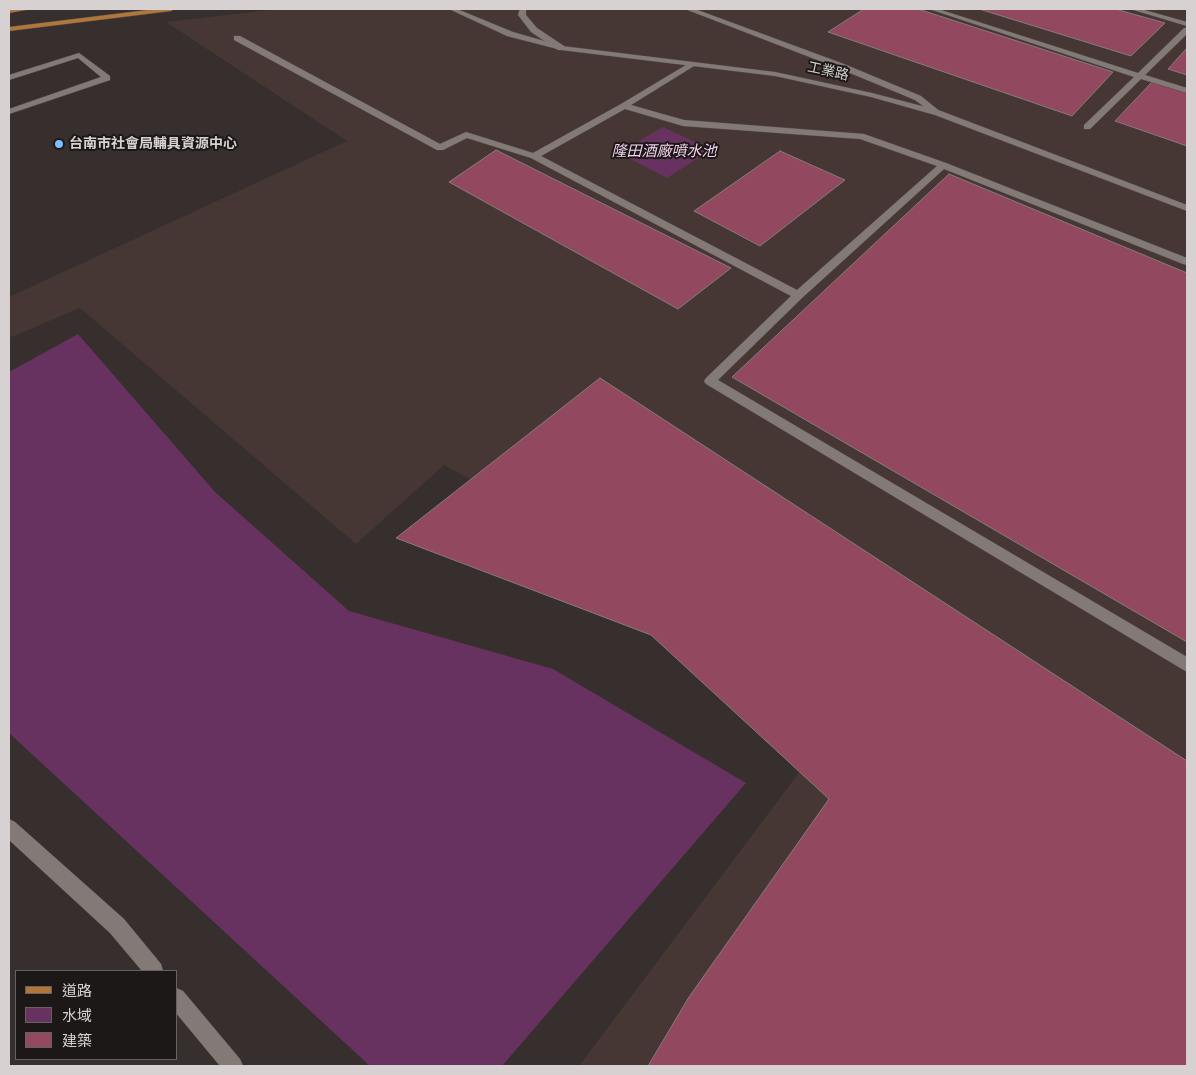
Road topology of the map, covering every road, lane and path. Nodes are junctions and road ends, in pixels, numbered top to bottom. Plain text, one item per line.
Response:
1 (27, 9) edge
2 (171, 9) edge
3 (452, 9) edge
4 (523, 9) edge
5 (689, 9) edge
6 (932, 9) edge
7 (1134, 9) edge
8 (9, 11) edge
9 (1187, 24) edge
10 (9, 29) edge
11 (1187, 30) edge
12 (237, 38) dead end
13 (561, 48) junction
14 (691, 64) junction
15 (1139, 76) junction
16 (9, 78) edge
17 (1187, 91) edge
18 (624, 106) junction
19 (9, 112) edge
20 (938, 113) junction
21 (1087, 127) dead end
22 (534, 156) junction
23 (943, 165) junction
24 (1187, 208) edge
25 (1187, 262) edge
26 (798, 295) junction
27 (1187, 665) edge
28 (9, 828) edge
29 (153, 970) edge
30 (178, 1000) edge
31 (233, 1066) edge

1 - 8 main road
2 - 10 main road
3 - 13 street, 工業路
4 - 13 street
5 - 20 street
6 - 15 street
7 - 9 street
11 - 15 street
12 - 22 street
13 - 14 street, 工業路
14 - 18 street
14 - 20 street, 工業路
15 - 17 street
15 - 21 street
16 - 19 street
18 - 22 street
18 - 23 street
20 - 24 street, 工業路
22 - 26 street
23 - 25 street
23 - 26 street
26 - 27 street
28 - 29 street
30 - 31 street

